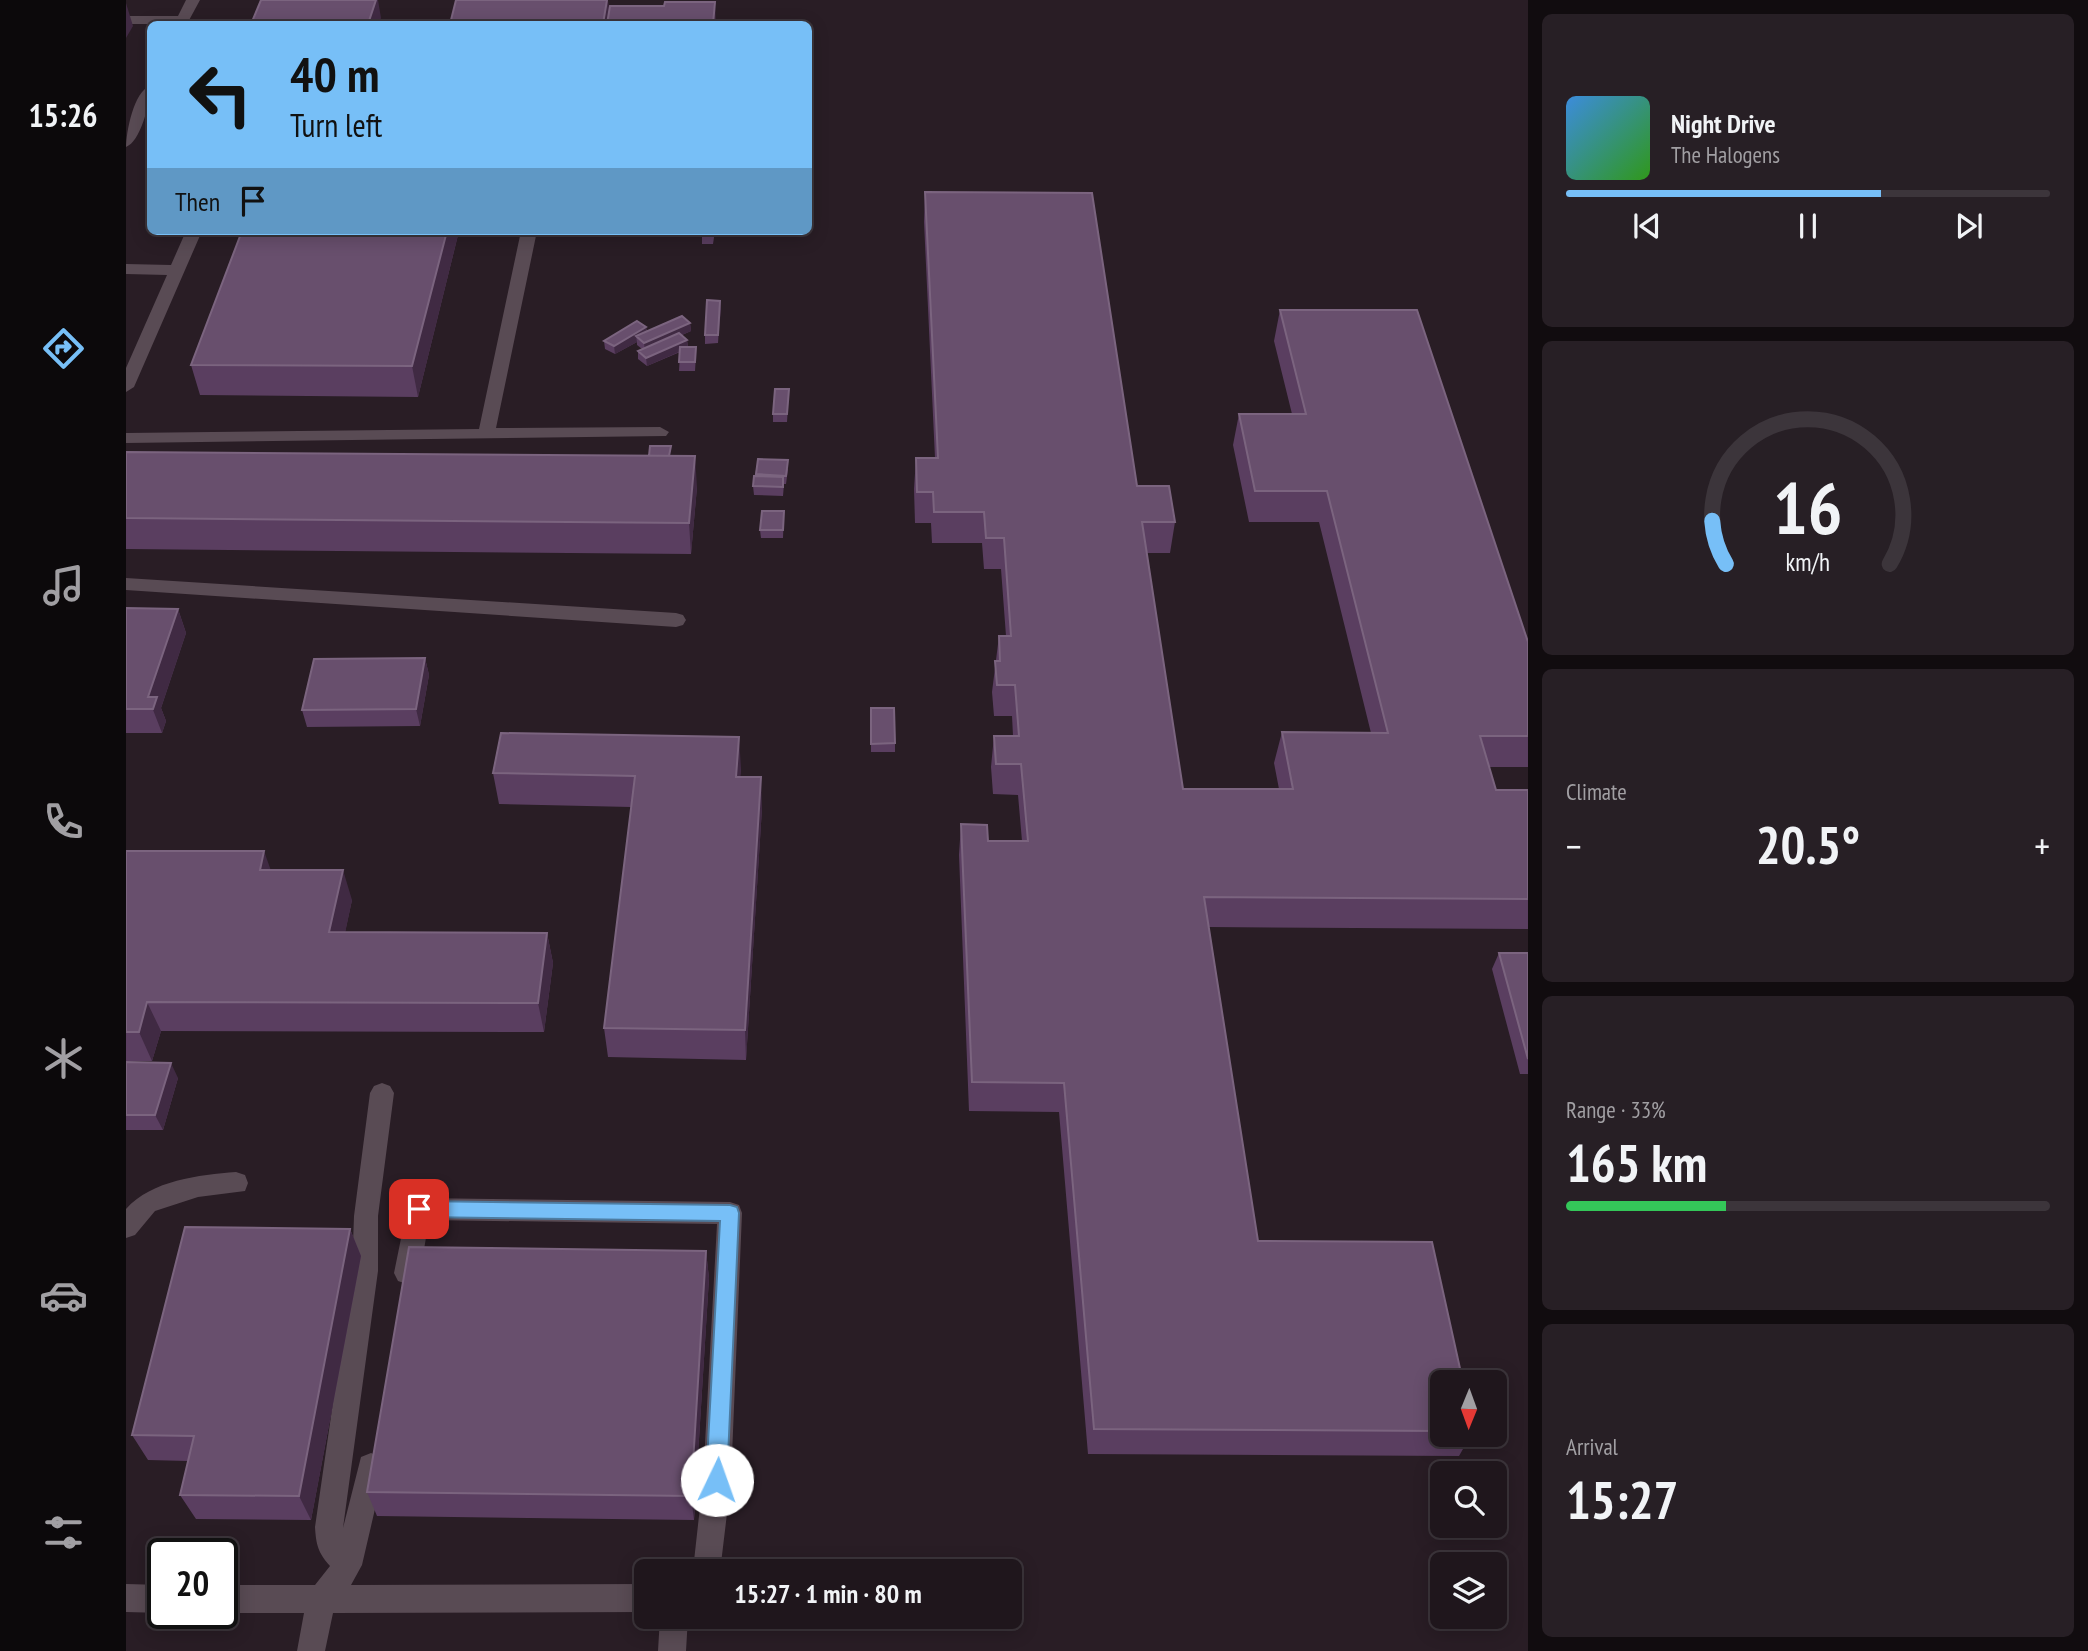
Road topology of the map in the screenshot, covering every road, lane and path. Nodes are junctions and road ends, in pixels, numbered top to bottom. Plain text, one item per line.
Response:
1 (193, 0) edge
2 (126, 20) edge
3 (154, 21) edge
4 (182, 21) edge
5 (147, 96) edge
6 (130, 128) edge
7 (126, 143) edge
8 (192, 235) edge
9 (527, 235) edge
10 (126, 269) edge
11 (177, 270) junction
12 (126, 387) edge
13 (660, 432) dead end
14 (486, 434) junction
15 (126, 438) edge
16 (126, 584) edge
17 (676, 620) dead end
18 (382, 1093) dead end
19 (236, 1183) dead end
20 (126, 1227) edge
21 (404, 1291) edge
22 (376, 1441) edge
23 (707, 1559) edge
24 (348, 1565) junction
25 (126, 1598) edge
26 (634, 1598) edge
27 (147, 1599) edge
28 (238, 1599) edge
29 (321, 1600) junction
30 (673, 1629) edge
31 (312, 1651) edge
32 (672, 1651) edge

1 - 4 street
2 - 3 street
5 - 6 street
6 - 7 street
8 - 11 street
9 - 14 street
10 - 11 street
11 - 12 street
13 - 14 street
14 - 15 street
16 - 17 street
18 - 24 street
19 - 20 street
21 - 23 street
22 - 24 street
24 - 29 street
25 - 27 street
26 - 29 street
28 - 29 street
29 - 31 street
30 - 32 street

